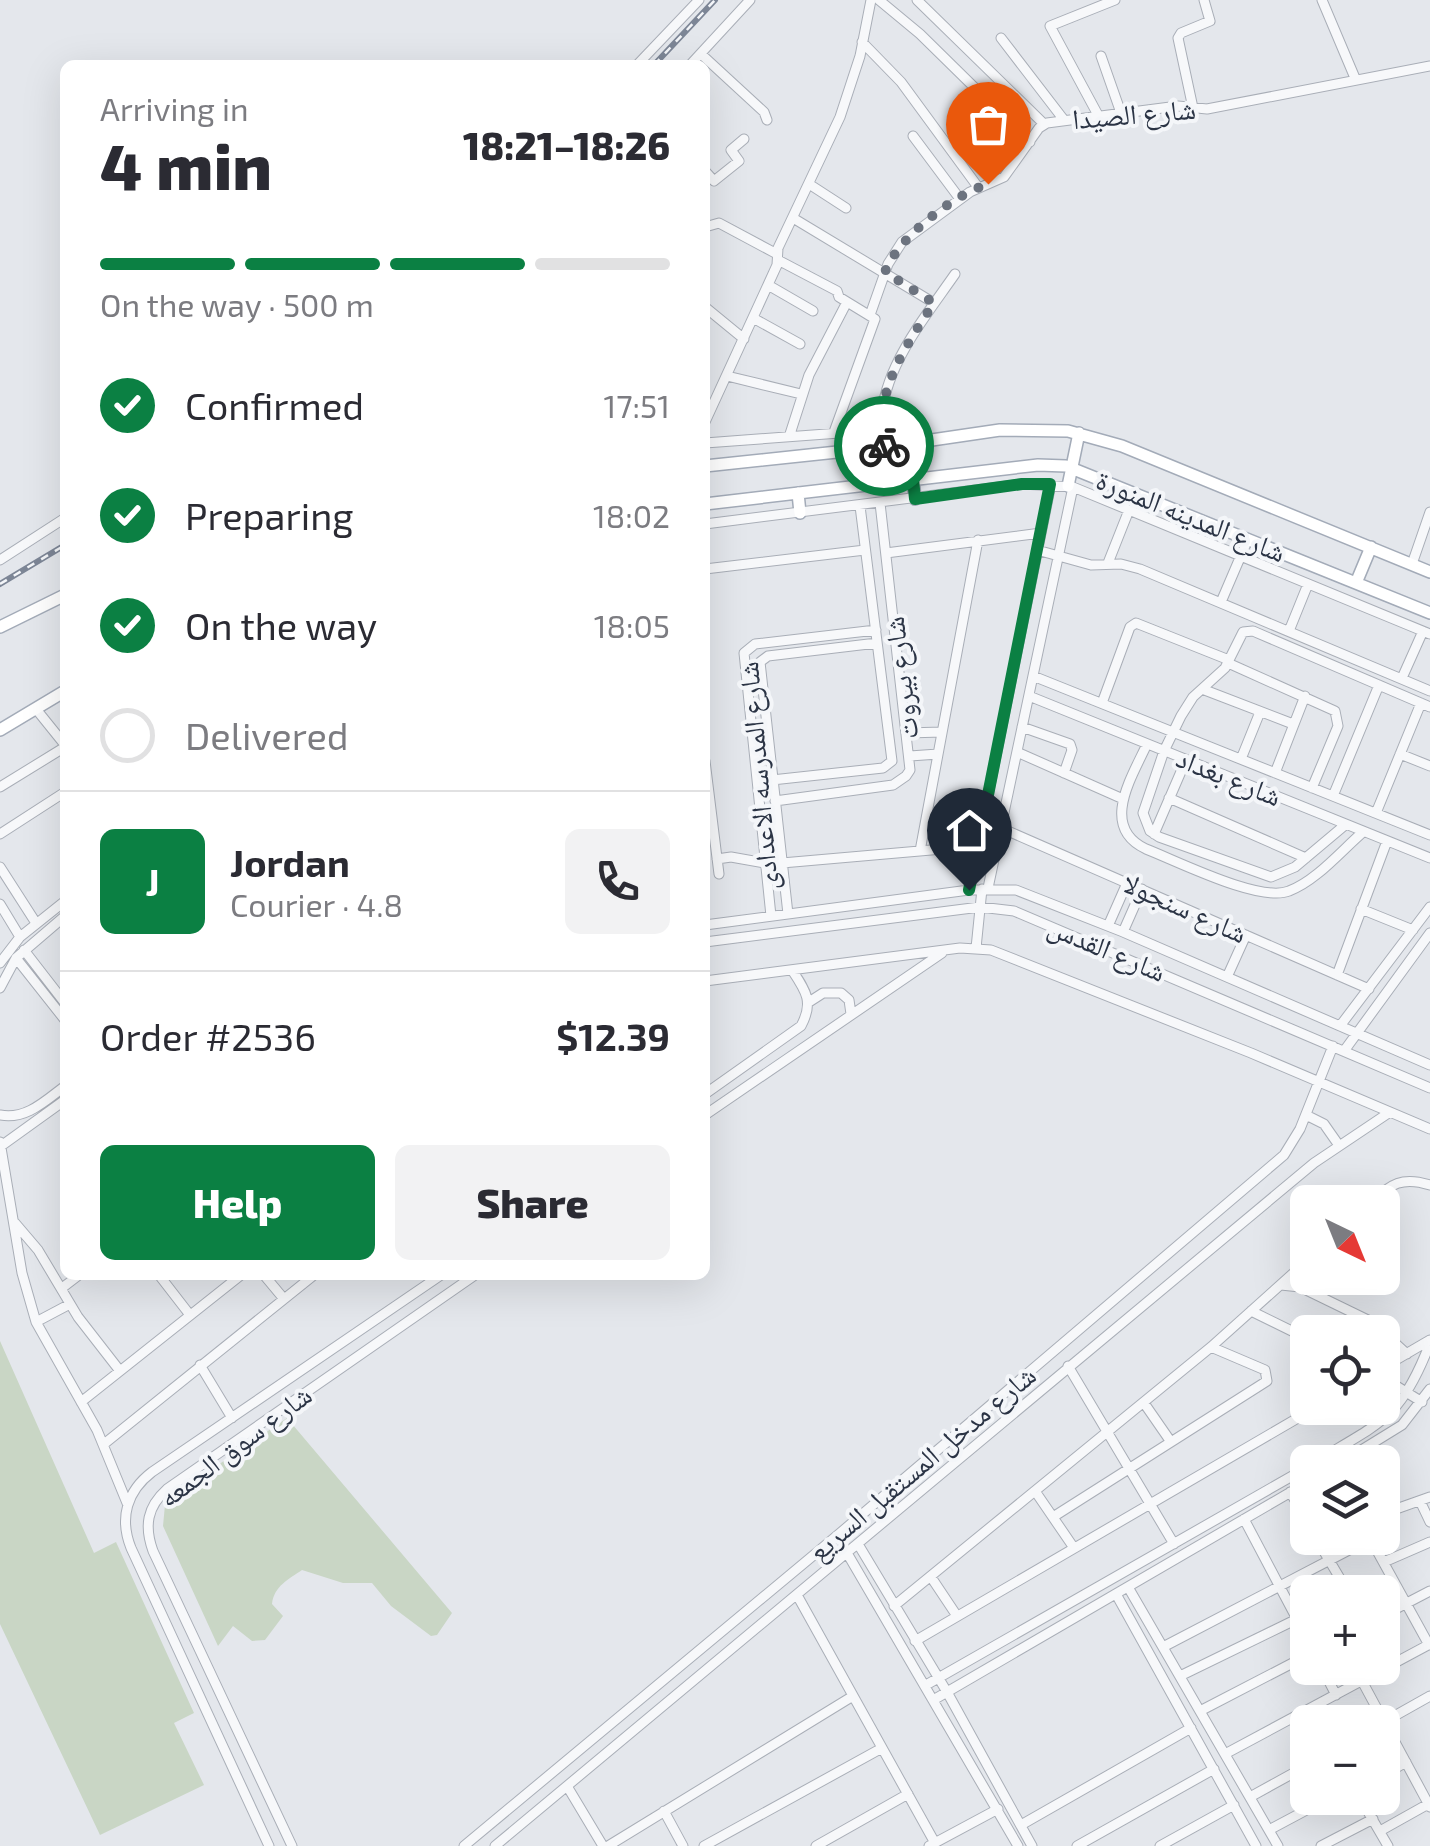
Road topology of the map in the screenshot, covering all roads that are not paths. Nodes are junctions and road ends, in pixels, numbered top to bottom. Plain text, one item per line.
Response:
1 (699, 0) edge
2 (750, 0) edge
3 (871, 0) edge
4 (879, 0) edge
5 (917, 0) edge
6 (1115, 0) edge
7 (1204, 0) edge
8 (1322, 0) edge
9 (1002, 38) dead end
10 (862, 42) junction
11 (702, 54) junction
12 (1100, 56) dead end
13 (643, 60) edge
14 (695, 60) edge
15 (708, 60) edge
16 (710, 61) edge
17 (1430, 66) edge
18 (1355, 78) junction
19 (1193, 108) junction
20 (1122, 113) junction
21 (1098, 115) junction
22 (767, 120) dead end
23 (1064, 120) junction
24 (1044, 124) junction
25 (913, 136) dead end
26 (744, 140) dead end
27 (1030, 142) junction
28 (710, 177) edge
29 (810, 184) junction
30 (978, 187) junction
31 (960, 199) junction
32 (846, 208) dead end
33 (793, 218) junction
34 (710, 226) edge
35 (778, 257) junction
36 (885, 272) junction
37 (955, 274) dead end
38 (768, 285) junction
39 (847, 302) junction
40 (934, 303) junction
41 (710, 311) edge
42 (813, 311) dead end
43 (870, 315) junction
44 (752, 318) junction
45 (744, 339) junction
46 (800, 344) dead end
47 (727, 376) junction
48 (801, 394) junction
49 (710, 412) edge
50 (880, 430) junction
51 (834, 432) junction
52 (1079, 433) junction
53 (790, 434) junction
54 (710, 442) edge
55 (884, 447) junction
56 (866, 449) junction
57 (710, 465) edge
58 (1072, 468) junction
59 (913, 479) junction
60 (869, 484) junction
61 (1050, 484) junction
62 (1070, 487) junction
63 (798, 493) junction
64 (915, 499) junction
65 (710, 503) edge
66 (880, 503) junction
67 (860, 506) junction
68 (1129, 510) junction
69 (1430, 512) edge
70 (800, 513) junction
71 (60, 521) edge
72 (710, 523) edge
73 (1041, 533) junction
74 (1248, 539) junction
75 (978, 540) junction
76 (1371, 548) junction
77 (865, 550) junction
78 (1037, 550) junction
79 (1057, 555) junction
80 (886, 556) junction
81 (1241, 556) junction
82 (0, 560) edge
83 (867, 563) junction
84 (1108, 563) junction
85 (1412, 564) junction
86 (710, 568) edge
87 (1430, 572) edge
88 (1308, 584) junction
89 (1356, 584) junction
90 (60, 597) edge
91 (1221, 602) junction
92 (1430, 613) edge
93 (0, 628) edge
94 (876, 630) junction
95 (1289, 631) junction
96 (1426, 632) edge
97 (877, 643) junction
98 (898, 659) junction
99 (880, 661) junction
100 (1229, 661) junction
101 (1033, 676) junction
102 (1402, 678) junction
103 (1379, 685) junction
104 (1202, 688) junction
105 (1430, 691) edge
106 (60, 694) edge
107 (1029, 696) junction
108 (1305, 696) junction
109 (1102, 703) junction
110 (1426, 705) edge
111 (36, 708) junction
112 (1260, 712) junction
113 (906, 716) junction
114 (888, 718) junction
115 (1294, 724) junction
116 (1022, 727) junction
117 (0, 730) edge
118 (942, 732) junction
119 (1173, 732) junction
120 (908, 733) junction
121 (60, 739) edge
122 (1147, 744) junction
123 (60, 749) edge
124 (1164, 751) junction
125 (1017, 752) junction
126 (938, 754) junction
127 (1400, 754) junction
128 (910, 756) junction
129 (1241, 759) junction
130 (1186, 760) junction
131 (1430, 766) edge
132 (1064, 773) junction
133 (1274, 773) junction
134 (772, 780) junction
135 (1297, 782) junction
136 (0, 787) edge
137 (1312, 788) junction
138 (60, 795) edge
139 (1332, 796) junction
140 (1169, 798) junction
141 (1123, 800) junction
142 (774, 801) junction
143 (710, 802) edge
144 (1288, 802) junction
145 (1376, 813) junction
146 (1345, 825) junction
147 (1001, 828) junction
148 (1364, 832) junction
149 (0, 834) edge
150 (1154, 834) junction
151 (1430, 835) edge
152 (1387, 841) junction
153 (978, 846) junction
154 (920, 851) junction
155 (1306, 858) junction
156 (1430, 858) edge
157 (717, 859) junction
158 (765, 863) junction
159 (782, 864) junction
160 (0, 868) edge
161 (719, 874) dead end
162 (1271, 877) junction
163 (1127, 883) junction
164 (985, 888) junction
165 (969, 890) junction
166 (1142, 890) junction
167 (1032, 894) junction
168 (1269, 894) junction
169 (0, 904) edge
170 (60, 904) edge
171 (980, 907) junction
172 (1430, 907) edge
173 (1362, 910) junction
174 (788, 914) junction
175 (1026, 914) junction
176 (770, 916) junction
177 (39, 920) junction
178 (60, 921) edge
179 (11, 922) junction
180 (710, 923) edge
181 (1108, 926) junction
182 (0, 928) edge
183 (50, 928) junction
184 (1413, 930) junction
185 (1123, 932) junction
186 (1430, 934) edge
187 (1246, 935) junction
188 (20, 937) junction
189 (710, 941) edge
190 (976, 948) junction
191 (945, 951) junction
192 (20, 954) junction
193 (1173, 954) junction
194 (0, 963) edge
195 (792, 970) junction
196 (1164, 974) junction
197 (1337, 975) junction
198 (1227, 977) junction
199 (710, 980) edge
200 (0, 988) edge
201 (1369, 988) junction
202 (53, 996) junction
203 (60, 1000) edge
204 (809, 1002) junction
205 (60, 1010) edge
206 (851, 1014) junction
207 (1340, 1026) junction
208 (1354, 1032) junction
209 (1339, 1048) junction
210 (1406, 1055) junction
211 (1430, 1066) edge
212 (1398, 1074) junction
213 (1319, 1082) junction
214 (1430, 1088) edge
215 (710, 1089) edge
216 (60, 1090) edge
217 (60, 1103) edge
218 (710, 1112) edge
219 (1390, 1112) junction
220 (0, 1115) edge
221 (1306, 1115) junction
222 (1430, 1129) edge
223 (0, 1144) edge
224 (1338, 1144) junction
225 (1393, 1185) edge
226 (1430, 1185) edge
227 (14, 1221) junction
228 (60, 1272) edge
229 (55, 1276) junction
230 (1290, 1276) edge
231 (72, 1280) edge
232 (163, 1280) edge
233 (235, 1280) edge
234 (268, 1280) edge
235 (308, 1280) edge
236 (434, 1280) edge
237 (468, 1280) edge
238 (1280, 1285) junction
239 (62, 1288) junction
240 (284, 1299) junction
241 (70, 1304) junction
242 (1252, 1311) junction
243 (190, 1315) junction
244 (36, 1322) junction
245 (1290, 1330) edge
246 (1430, 1342) edge
247 (1212, 1347) junction
248 (1407, 1354) junction
249 (1400, 1358) edge
250 (200, 1365) junction
251 (1068, 1366) junction
252 (120, 1371) junction
253 (277, 1388) junction
254 (1400, 1388) edge
255 (1430, 1389) edge
256 (1408, 1393) junction
257 (81, 1402) junction
258 (1422, 1402) junction
259 (1144, 1403) junction
260 (287, 1404) junction
261 (232, 1418) junction
262 (1290, 1423) edge
263 (1108, 1433) junction
264 (1171, 1442) junction
265 (104, 1444) junction
266 (1342, 1445) edge
267 (1370, 1445) edge
268 (1129, 1469) junction
269 (1290, 1477) edge
270 (1035, 1491) junction
271 (1290, 1492) edge
272 (1425, 1499) edge
273 (127, 1504) junction
274 (1150, 1504) junction
275 (1400, 1508) edge
276 (1053, 1517) junction
277 (1244, 1519) junction
278 (1430, 1522) edge
279 (839, 1534) junction
280 (1174, 1544) junction
281 (1429, 1545) edge
282 (1074, 1548) junction
283 (852, 1549) junction
284 (1327, 1555) edge
285 (1339, 1555) edge
286 (1380, 1555) edge
287 (1330, 1560) junction
288 (1384, 1562) junction
289 (1338, 1575) edge
290 (932, 1577) junction
291 (1280, 1586) junction
292 (1128, 1587) junction
293 (1430, 1591) edge
294 (1116, 1594) junction
295 (797, 1595) junction
296 (1406, 1603) junction
297 (894, 1606) junction
298 (1400, 1606) edge
299 (1290, 1607) edge
300 (958, 1616) junction
301 (1290, 1622) edge
302 (1029, 1626) junction
303 (1036, 1640) junction
304 (915, 1641) junction
305 (1430, 1645) edge
306 (1163, 1646) junction
307 (1400, 1660) edge
308 (1290, 1664) edge
309 (1180, 1676) junction
310 (938, 1678) junction
311 (926, 1685) junction
312 (1331, 1685) edge
313 (1354, 1685) edge
314 (947, 1692) junction
315 (1336, 1694) junction
316 (853, 1696) junction
317 (1430, 1696) edge
318 (935, 1699) junction
319 (1200, 1711) junction
320 (1400, 1713) edge
321 (1191, 1728) junction
322 (602, 1731) junction
323 (614, 1747) junction
324 (882, 1748) junction
325 (1400, 1752) edge
326 (1225, 1754) junction
327 (1406, 1762) junction
328 (1400, 1766) edge
329 (1214, 1770) junction
330 (1290, 1775) edge
331 (568, 1786) junction
332 (908, 1794) junction
333 (1250, 1797) junction
334 (1234, 1805) junction
335 (1430, 1805) edge
336 (998, 1809) junction
337 (664, 1812) junction
338 (1297, 1815) edge
339 (1370, 1815) edge
340 (1372, 1819) junction
341 (1021, 1824) junction
342 (1269, 1830) junction
343 (1380, 1832) junction
344 (508, 1841) edge
345 (1254, 1843) edge
346 (932, 1844) edge
347 (270, 1846) edge
348 (292, 1846) edge
349 (464, 1846) edge
350 (495, 1846) edge
351 (606, 1846) edge
352 (684, 1846) edge
353 (704, 1846) edge
354 (816, 1846) edge
355 (1018, 1846) edge
356 (1032, 1846) edge
357 (1077, 1846) edge
358 (1160, 1846) edge
359 (1241, 1846) edge
360 (1278, 1846) edge
361 (1321, 1846) edge
362 (1388, 1846) edge

1 - 13 street
2 - 11 street
3 - 10 street
4 - 27 street
5 - 24 street
6 - 21 street
7 - 19 street
8 - 18 street
9 - 23 street
10 - 29 street
10 - 30 street
11 - 14 street
11 - 15 street
12 - 20 street
16 - 22 street
17 - 18 street, شارع الصيدا
18 - 19 street, شارع الصيدا
19 - 20 street, شارع الصيدا
20 - 21 street, شارع الصيدا
21 - 23 street, شارع الصيدا
23 - 24 street, شارع الصيدا
24 - 27 street, شارع الصيدا
25 - 31 street
26 - 28 street
27 - 30 street, شارع الصيدا
29 - 32 street
29 - 33 street
30 - 31 street, شارع الصيدا
31 - 36 street, شارع الصيدا
33 - 35 street
33 - 36 street
34 - 35 street
35 - 38 street
35 - 39 street
36 - 40 street
36 - 43 street, شارع الصيدا
37 - 40 street
38 - 42 street
38 - 44 street
39 - 43 street
39 - 48 street
40 - 50 street
41 - 45 street
43 - 51 street, شارع الصيدا
44 - 45 street
44 - 46 street
45 - 47 street
47 - 48 street
47 - 49 street
48 - 53 street
50 - 51 street
50 - 55 street
51 - 53 street
52 - 55 main road, شارع المدينه المنورة
52 - 58 main road
52 - 76 main road, شارع المدينه المنورة
53 - 54 street
55 - 56 main road, شارع المدينه المنورة
56 - 57 main road, شارع المدينه المنورة
56 - 60 main road
58 - 59 main road, شارع المدينه المنورة
58 - 62 main road
58 - 74 main road, شارع المدينه المنورة
59 - 60 main road, شارع المدينه المنورة
59 - 64 main road
60 - 63 main road, شارع المدينه المنورة
61 - 62 street
61 - 64 street
61 - 73 street
62 - 68 street
62 - 79 street
63 - 65 main road, شارع المدينه المنورة
63 - 70 main road
64 - 66 street
66 - 67 street
66 - 80 street, شارع بيروت
67 - 70 street
67 - 77 street, شارع بيروت
68 - 81 street
68 - 84 street
69 - 85 street
70 - 72 street
71 - 82 street
73 - 75 street
73 - 78 street
74 - 81 street
74 - 89 main road, شارع المدينه المنورة
75 - 80 street
75 - 118 street
76 - 85 main road, شارع المدينه المنورة
76 - 89 main road
77 - 83 street, شارع بيروت
77 - 86 street
78 - 79 street
78 - 153 street
79 - 84 street
79 - 101 street
80 - 83 street
80 - 98 street, شارع بيروت
81 - 88 street
81 - 91 street
83 - 94 street, شارع بيروت
84 - 91 street
85 - 87 main road, شارع المدينه المنورة
88 - 95 street
88 - 96 street
89 - 92 main road, شارع المدينه المنورة
90 - 93 main road
91 - 95 street
94 - 97 street, شارع بيروت
94 - 158 street, شارع المدرسه الاعدادى
95 - 102 street
96 - 102 street
97 - 99 street, شارع بيروت
97 - 134 street, شارع المدرسه الاعدادى
98 - 99 street
98 - 113 street, شارع بيروت
99 - 114 street, شارع بيروت
100 - 103 street
100 - 104 street
100 - 108 street
100 - 109 street
101 - 107 street
101 - 109 street, شارع بغداد
102 - 105 street
103 - 110 street
103 - 139 street
104 - 112 street
104 - 119 street
106 - 111 main road
107 - 116 street
107 - 122 street, شارع بغداد
108 - 115 street
108 - 137 street
109 - 119 street, شارع بغداد
110 - 127 street
111 - 117 main road
111 - 121 street
112 - 115 street
112 - 129 street
113 - 114 street
113 - 120 street, شارع بيروت
114 - 134 street, شارع بيروت
115 - 133 street
116 - 125 street
116 - 132 street
118 - 120 street
118 - 126 street
119 - 124 street
119 - 129 street, شارع بغداد
120 - 128 street, شارع بيروت
122 - 124 street, شارع بغداد
122 - 141 street
123 - 136 street
124 - 130 street, شارع بغداد
124 - 150 street
125 - 132 street
125 - 147 street
126 - 128 street
126 - 154 street
127 - 131 street
127 - 145 street
128 - 142 street, شارع بيروت
129 - 133 street, شارع بغداد
130 - 140 street
130 - 144 street, شارع بغداد
132 - 141 street
133 - 135 street, شارع بغداد
134 - 142 street, شارع المدرسه الاعدادى
135 - 137 street, شارع بغداد
135 - 144 street
137 - 139 street, شارع بغداد
138 - 149 street
139 - 145 street, شارع بغداد
140 - 150 street
140 - 155 street
141 - 168 street
142 - 159 street, شارع المدرسه الاعدادى
143 - 157 street
144 - 146 street, شارع بغداد
145 - 151 street, شارع بغداد
146 - 148 street, شارع بغداد
146 - 155 street
147 - 163 street, شارع سنجولا
147 - 164 street
148 - 152 street, شارع بغداد
148 - 168 street
150 - 162 street
152 - 156 street, شارع بغداد
152 - 173 street
153 - 154 street
153 - 165 street
154 - 159 street
155 - 162 street
157 - 158 street
157 - 161 street
158 - 176 street, شارع المدرسه الاعدادى
159 - 174 street, شارع المدرسه الاعدادى
160 - 177 street
162 - 168 street
163 - 166 street, شارع سنجولا
163 - 181 street
164 - 165 street
164 - 167 street
164 - 171 street
165 - 174 street
166 - 185 street
166 - 187 street, شارع سنجولا
167 - 175 street
167 - 181 street
169 - 179 street
170 - 177 street
171 - 175 street, شارع القدس
171 - 189 street, شارع القدس
171 - 190 street
172 - 184 street
173 - 184 street
173 - 197 street
174 - 176 street
175 - 196 street, شارع القدس
176 - 180 street
177 - 183 street
177 - 188 street
178 - 183 street
179 - 182 street
179 - 188 street
181 - 185 street
183 - 192 street
184 - 201 street
185 - 193 street
186 - 208 street, شارع مدخل المستقبل السريع
187 - 197 street, شارع سنجولا
187 - 198 street
188 - 194 street
190 - 191 street, شارع القدس
190 - 213 street, شارع القدس
191 - 195 street, شارع القدس
191 - 206 street
192 - 200 street
192 - 202 street
193 - 196 street
193 - 198 street
195 - 199 street, شارع القدس
195 - 204 street
196 - 209 street, شارع القدس
197 - 201 street, شارع سنجولا
198 - 207 street
201 - 207 street
202 - 203 street
202 - 205 street
204 - 206 street
204 - 215 street
206 - 218 street
207 - 208 street
208 - 209 street, شارع مدخل المستقبل السريع
208 - 210 street
209 - 212 street, شارع القدس
209 - 213 street, شارع مدخل المستقبل السريع
210 - 211 street
210 - 212 street
212 - 214 street, شارع القدس
213 - 219 street, شارع القدس
213 - 221 street, شارع مدخل المستقبل السريع
216 - 220 street
217 - 223 street
219 - 222 street, شارع القدس
219 - 224 street, شارع مدخل المستقبل السريع
221 - 224 street
221 - 279 street, شارع مدخل المستقبل السريع
223 - 227 street
224 - 251 street, شارع مدخل المستقبل السريع
225 - 226 street
227 - 229 street
227 - 244 street
228 - 229 street
229 - 239 street
230 - 238 street
231 - 239 street
232 - 243 street
233 - 243 street
234 - 240 street
235 - 240 street
236 - 253 street, شارع سوق الجمعه
237 - 260 street, شارع سوق الجمعه
238 - 242 street
238 - 248 street
239 - 241 street
240 - 250 street
241 - 244 street
241 - 252 street
242 - 245 street
242 - 247 street
243 - 252 street
244 - 257 street
246 - 248 street
246 - 256 street
247 - 259 street
247 - 264 street
248 - 249 street
250 - 261 street
250 - 265 street
251 - 263 street
251 - 283 street, شارع مدخل المستقبل السريع
252 - 257 street
253 - 260 street
253 - 261 street, شارع سوق الجمعه
254 - 256 street
255 - 258 street
256 - 258 street
256 - 266 street
257 - 265 street
258 - 267 street
259 - 263 street
259 - 264 street
260 - 348 street, شارع سوق الجمعه
261 - 273 street, شارع سوق الجمعه
262 - 274 street
263 - 268 street
263 - 270 street
264 - 268 street
265 - 273 street
268 - 274 street
268 - 276 street
269 - 280 street
270 - 276 street
270 - 290 street
271 - 277 street
272 - 275 street
272 - 278 street
273 - 347 street, شارع سوق الجمعه
274 - 280 street
274 - 282 street
276 - 282 street
277 - 291 street
277 - 292 street
279 - 283 street
279 - 322 street, شارع مدخل المستقبل السريع
280 - 302 street
281 - 288 street
282 - 300 street
283 - 295 street, شارع مدخل المستقبل السريع
283 - 297 street
283 - 311 street
284 - 287 street
285 - 287 street
286 - 288 street
287 - 289 street
287 - 291 street
288 - 296 street
290 - 297 street
290 - 300 street
291 - 299 street
291 - 306 street
292 - 294 street
292 - 306 street
293 - 296 street
294 - 303 street
294 - 321 street
295 - 316 street
295 - 323 street, شارع مدخل المستقبل السريع
296 - 298 street
296 - 305 street
297 - 304 street
300 - 304 street
301 - 309 street
302 - 303 street
302 - 310 street
303 - 314 street
304 - 310 street
305 - 307 street
306 - 309 street
308 - 319 street
309 - 319 street
310 - 311 street
310 - 314 street
311 - 318 street
312 - 315 street
313 - 315 street
314 - 318 street
314 - 341 street
315 - 326 street
316 - 324 street
316 - 337 street
317 - 320 street
318 - 336 street
319 - 326 street
321 - 329 street
321 - 341 street
322 - 323 street
322 - 349 street, شارع مدخل المستقبل السريع
323 - 331 street, شارع مدخل المستقبل السريع
324 - 332 street
324 - 353 street
325 - 327 street
326 - 333 street
327 - 328 street
327 - 335 street
329 - 334 street
329 - 357 street
330 - 333 street
331 - 344 street, شارع مدخل المستقبل السريع
331 - 351 street
332 - 346 street
332 - 354 street
333 - 342 street
334 - 345 street
334 - 358 street
335 - 343 street
336 - 346 street
336 - 355 street
337 - 351 street
337 - 352 street
338 - 342 street
339 - 340 street
340 - 343 street
340 - 361 street
341 - 356 street
342 - 360 street
343 - 362 street
344 - 350 street, شارع مدخل المستقبل السريع
345 - 359 street

